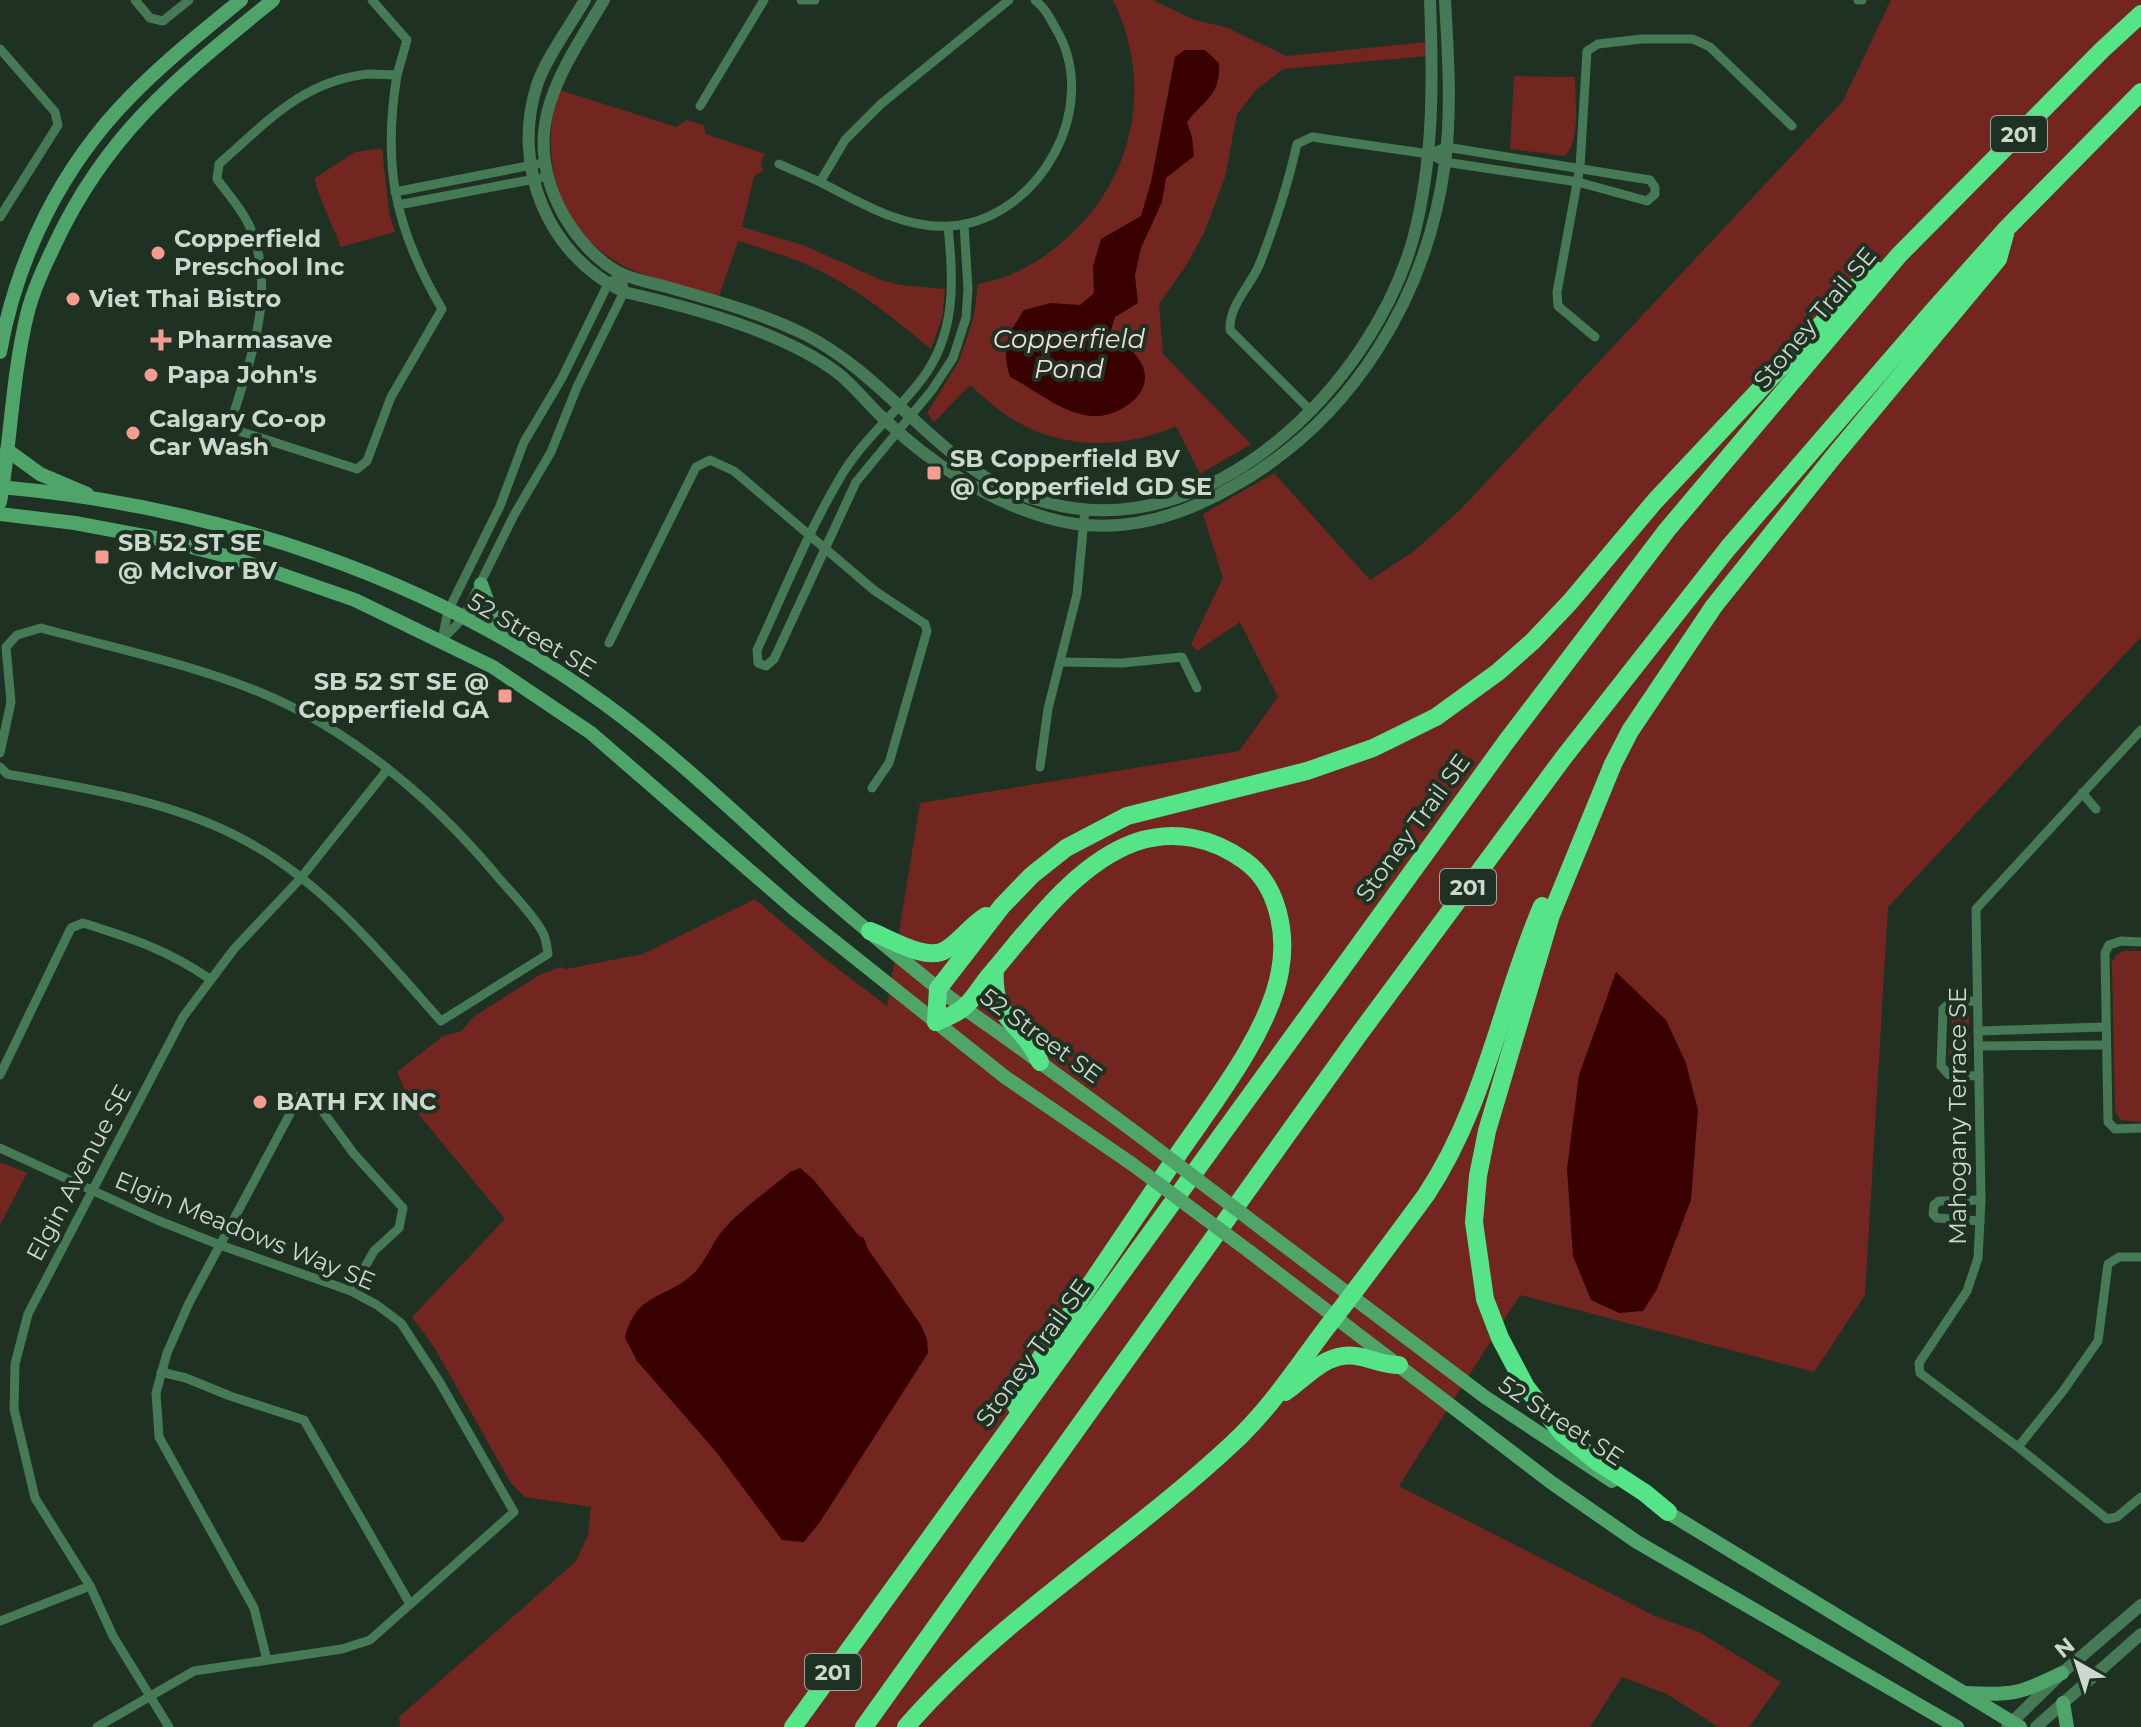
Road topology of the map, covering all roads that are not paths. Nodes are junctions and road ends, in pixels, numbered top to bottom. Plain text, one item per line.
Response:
1 (135, 0) edge
2 (189, 0) edge
3 (241, 0) edge
4 (273, 0) edge
5 (372, 0) edge
6 (585, 0) edge
7 (604, 0) edge
8 (764, 0) edge
9 (801, 0) edge
10 (815, 0) edge
11 (1009, 0) edge
12 (1035, 0) edge
13 (1430, 0) edge
14 (1445, 0) edge
15 (2141, 14) edge
16 (0, 49) edge
17 (397, 75) junction
18 (2141, 92) edge
19 (700, 106) dead end
20 (1792, 126) dead end
21 (1446, 147) junction
22 (1429, 154) junction
23 (1445, 162) junction
24 (544, 163) junction
25 (779, 164) dead end
26 (529, 165) junction
27 (1580, 167) junction
28 (547, 176) junction
29 (461, 180) junction
30 (532, 180) junction
31 (820, 182) junction
32 (1578, 182) junction
33 (395, 192) junction
34 (463, 194) junction
35 (398, 205) junction
36 (0, 217) edge
37 (964, 224) junction
38 (948, 227) junction
39 (2007, 228) junction
40 (1899, 255) junction
41 (622, 274) junction
42 (608, 284) junction
43 (624, 292) junction
44 (1393, 292) junction
45 (1406, 299) junction
46 (762, 316) junction
47 (757, 331) junction
48 (1595, 337) dead end
49 (0, 352) edge
50 (898, 406) junction
51 (1311, 411) junction
52 (910, 417) junction
53 (885, 420) junction
54 (898, 430) junction
55 (7, 450) junction
56 (1, 492) edge
57 (106, 502) junction
58 (1085, 509) junction
59 (0, 514) edge
60 (1084, 525) junction
61 (811, 535) junction
62 (824, 548) junction
63 (481, 584) junction
64 (448, 611) junction
65 (463, 618) junction
66 (442, 640) junction
67 (609, 643) dead end
68 (517, 647) junction
69 (1061, 662) junction
70 (1197, 688) dead end
71 (2141, 730) edge
72 (0, 753) edge
73 (1613, 764) junction
74 (0, 767) edge
75 (1040, 767) dead end
76 (387, 770) junction
77 (872, 788) dead end
78 (2082, 793) junction
79 (2096, 809) dead end
80 (300, 879) junction
81 (1002, 906) junction
82 (870, 931) junction
83 (2141, 942) edge
84 (995, 969) junction
85 (210, 979) junction
86 (938, 989) junction
87 (1977, 1001) junction
88 (964, 1008) junction
89 (936, 1022) junction
90 (2105, 1027) junction
91 (1978, 1031) junction
92 (2106, 1045) junction
93 (1978, 1046) junction
94 (1040, 1062) junction
95 (0, 1075) edge
96 (1979, 1076) junction
97 (2141, 1128) edge
98 (0, 1148) edge
99 (92, 1191) junction
100 (1981, 1200) junction
101 (1980, 1221) junction
102 (220, 1245) junction
103 (2141, 1257) edge
104 (351, 1291) junction
105 (1351, 1297) junction
106 (1335, 1318) junction
107 (1399, 1365) junction
108 (161, 1372) junction
109 (1273, 1400) junction
110 (1009, 1426) junction
111 (2018, 1447) junction
112 (2141, 1497) edge
113 (1668, 1512) junction
114 (90, 1586) junction
115 (410, 1604) junction
116 (2141, 1605) edge
117 (0, 1621) edge
118 (2141, 1634) edge
119 (267, 1660) junction
120 (2062, 1673) junction
121 (1967, 1693) junction
122 (148, 1696) junction
123 (2063, 1703) junction
124 (1920, 1706) junction
125 (2013, 1725) edge
126 (97, 1727) edge
127 (169, 1727) edge
128 (793, 1727) edge
129 (864, 1727) edge
130 (906, 1727) edge
131 (1937, 1727) edge
132 (1957, 1727) edge
133 (2036, 1727) edge
134 (2067, 1727) edge

1 - 2 street
3 - 49 main road
4 - 55 main road
5 - 17 street
6 - 26 street
7 - 24 street
8 - 19 street
9 - 10 street
11 - 31 street
12 - 37 street
13 - 22 street
14 - 21 street
15 - 40 highway, Stoney Trail SE / 201
16 - 36 street
17 - 33 street
17 - 35 street
18 - 39 highway, 201
20 - 27 street
21 - 22 street
21 - 23 street
21 - 27 street
22 - 23 street
22 - 44 street
22 - 51 street
23 - 32 street
23 - 45 street
24 - 26 street
24 - 28 street
25 - 31 street
26 - 29 street
26 - 30 street
27 - 32 street
27 - 32 street
28 - 30 street
28 - 41 street
29 - 33 street
29 - 34 street
30 - 34 street
30 - 42 street
31 - 38 street
32 - 48 street
33 - 35 street
34 - 35 street
37 - 38 street
37 - 52 street
38 - 50 street
39 - 73 highway
39 - 129 highway, 201
40 - 81 highway
40 - 110 highway, Stoney Trail SE / 201
41 - 42 street
41 - 43 street
41 - 46 street
42 - 43 street
42 - 64 street
43 - 47 street
43 - 63 street
44 - 45 street
44 - 51 street
45 - 60 street
46 - 47 street
46 - 50 street
47 - 53 street
50 - 52 street
50 - 53 street
51 - 58 street
52 - 54 street
52 - 58 street
53 - 54 street
53 - 61 street
54 - 60 street
54 - 62 street
55 - 56 main road
55 - 57 main road
56 - 57 main road, 52 Street SE
57 - 64 main road, 52 Street SE
58 - 60 street
59 - 66 main road, 52 Street SE
60 - 69 street
61 - 62 street
61 - 62 street
61 - 67 street
62 - 77 street
63 - 65 street
63 - 68 main road
64 - 65 main road, 52 Street SE
64 - 66 street
65 - 66 street
65 - 68 main road, 52 Street SE
66 - 89 main road, 52 Street SE
68 - 82 main road, 52 Street SE
69 - 70 street
69 - 75 street
71 - 78 street, Mahogany Terrace SE
72 - 76 street
73 - 105 highway
73 - 113 highway
74 - 80 street
76 - 80 street, Elgin Avenue SE
76 - 80 street
78 - 79 street
78 - 87 street, Mahogany Terrace SE
80 - 85 street, Elgin Avenue SE
81 - 82 highway
81 - 86 highway
82 - 86 main road, 52 Street SE
83 - 90 street
84 - 88 highway
84 - 94 highway
84 - 110 highway
85 - 95 street
85 - 99 street, Elgin Avenue SE
86 - 88 main road, 52 Street SE
86 - 89 highway
87 - 91 street, Mahogany Terrace SE
87 - 96 street
88 - 89 highway
88 - 94 main road, 52 Street SE
89 - 106 main road, 52 Street SE, bridge
90 - 91 street
90 - 92 street
91 - 93 street, Mahogany Terrace SE
92 - 93 street
92 - 97 street
93 - 96 street, Mahogany Terrace SE
94 - 105 main road, 52 Street SE, bridge
96 - 100 street, Mahogany Terrace SE
98 - 99 street, Elgin Meadows Way SE
99 - 102 street, Elgin Meadows Way SE
99 - 114 street, Elgin Avenue SE
100 - 101 street, Mahogany Terrace SE
100 - 101 street
101 - 111 street, Mahogany Terrace SE
102 - 104 street, Elgin Meadows Way SE
102 - 104 street
102 - 108 street
103 - 111 street
104 - 115 street, Elgin Meadows Way SE
105 - 106 highway
105 - 113 main road, 52 Street SE
106 - 107 main road, 52 Street SE
106 - 109 highway
107 - 109 highway
107 - 124 main road, 52 Street SE
108 - 115 street
108 - 119 street
109 - 130 highway
110 - 128 highway, Stoney Trail SE / 201
111 - 112 street
113 - 121 main road, 52 Street SE
114 - 117 street
114 - 122 street, Elgin Avenue SE
115 - 119 street, Elgin Meadows Way SE
116 - 120 street
118 - 123 street
119 - 122 street, Elgin Meadows Way SE
120 - 121 main road
120 - 125 street
121 - 125 main road, 52 Street SE
122 - 126 street, Elgin Meadows Way SE
122 - 127 street, Elgin Avenue SE
123 - 133 street
123 - 134 main road
124 - 131 main road
124 - 132 main road, 52 Street SE

